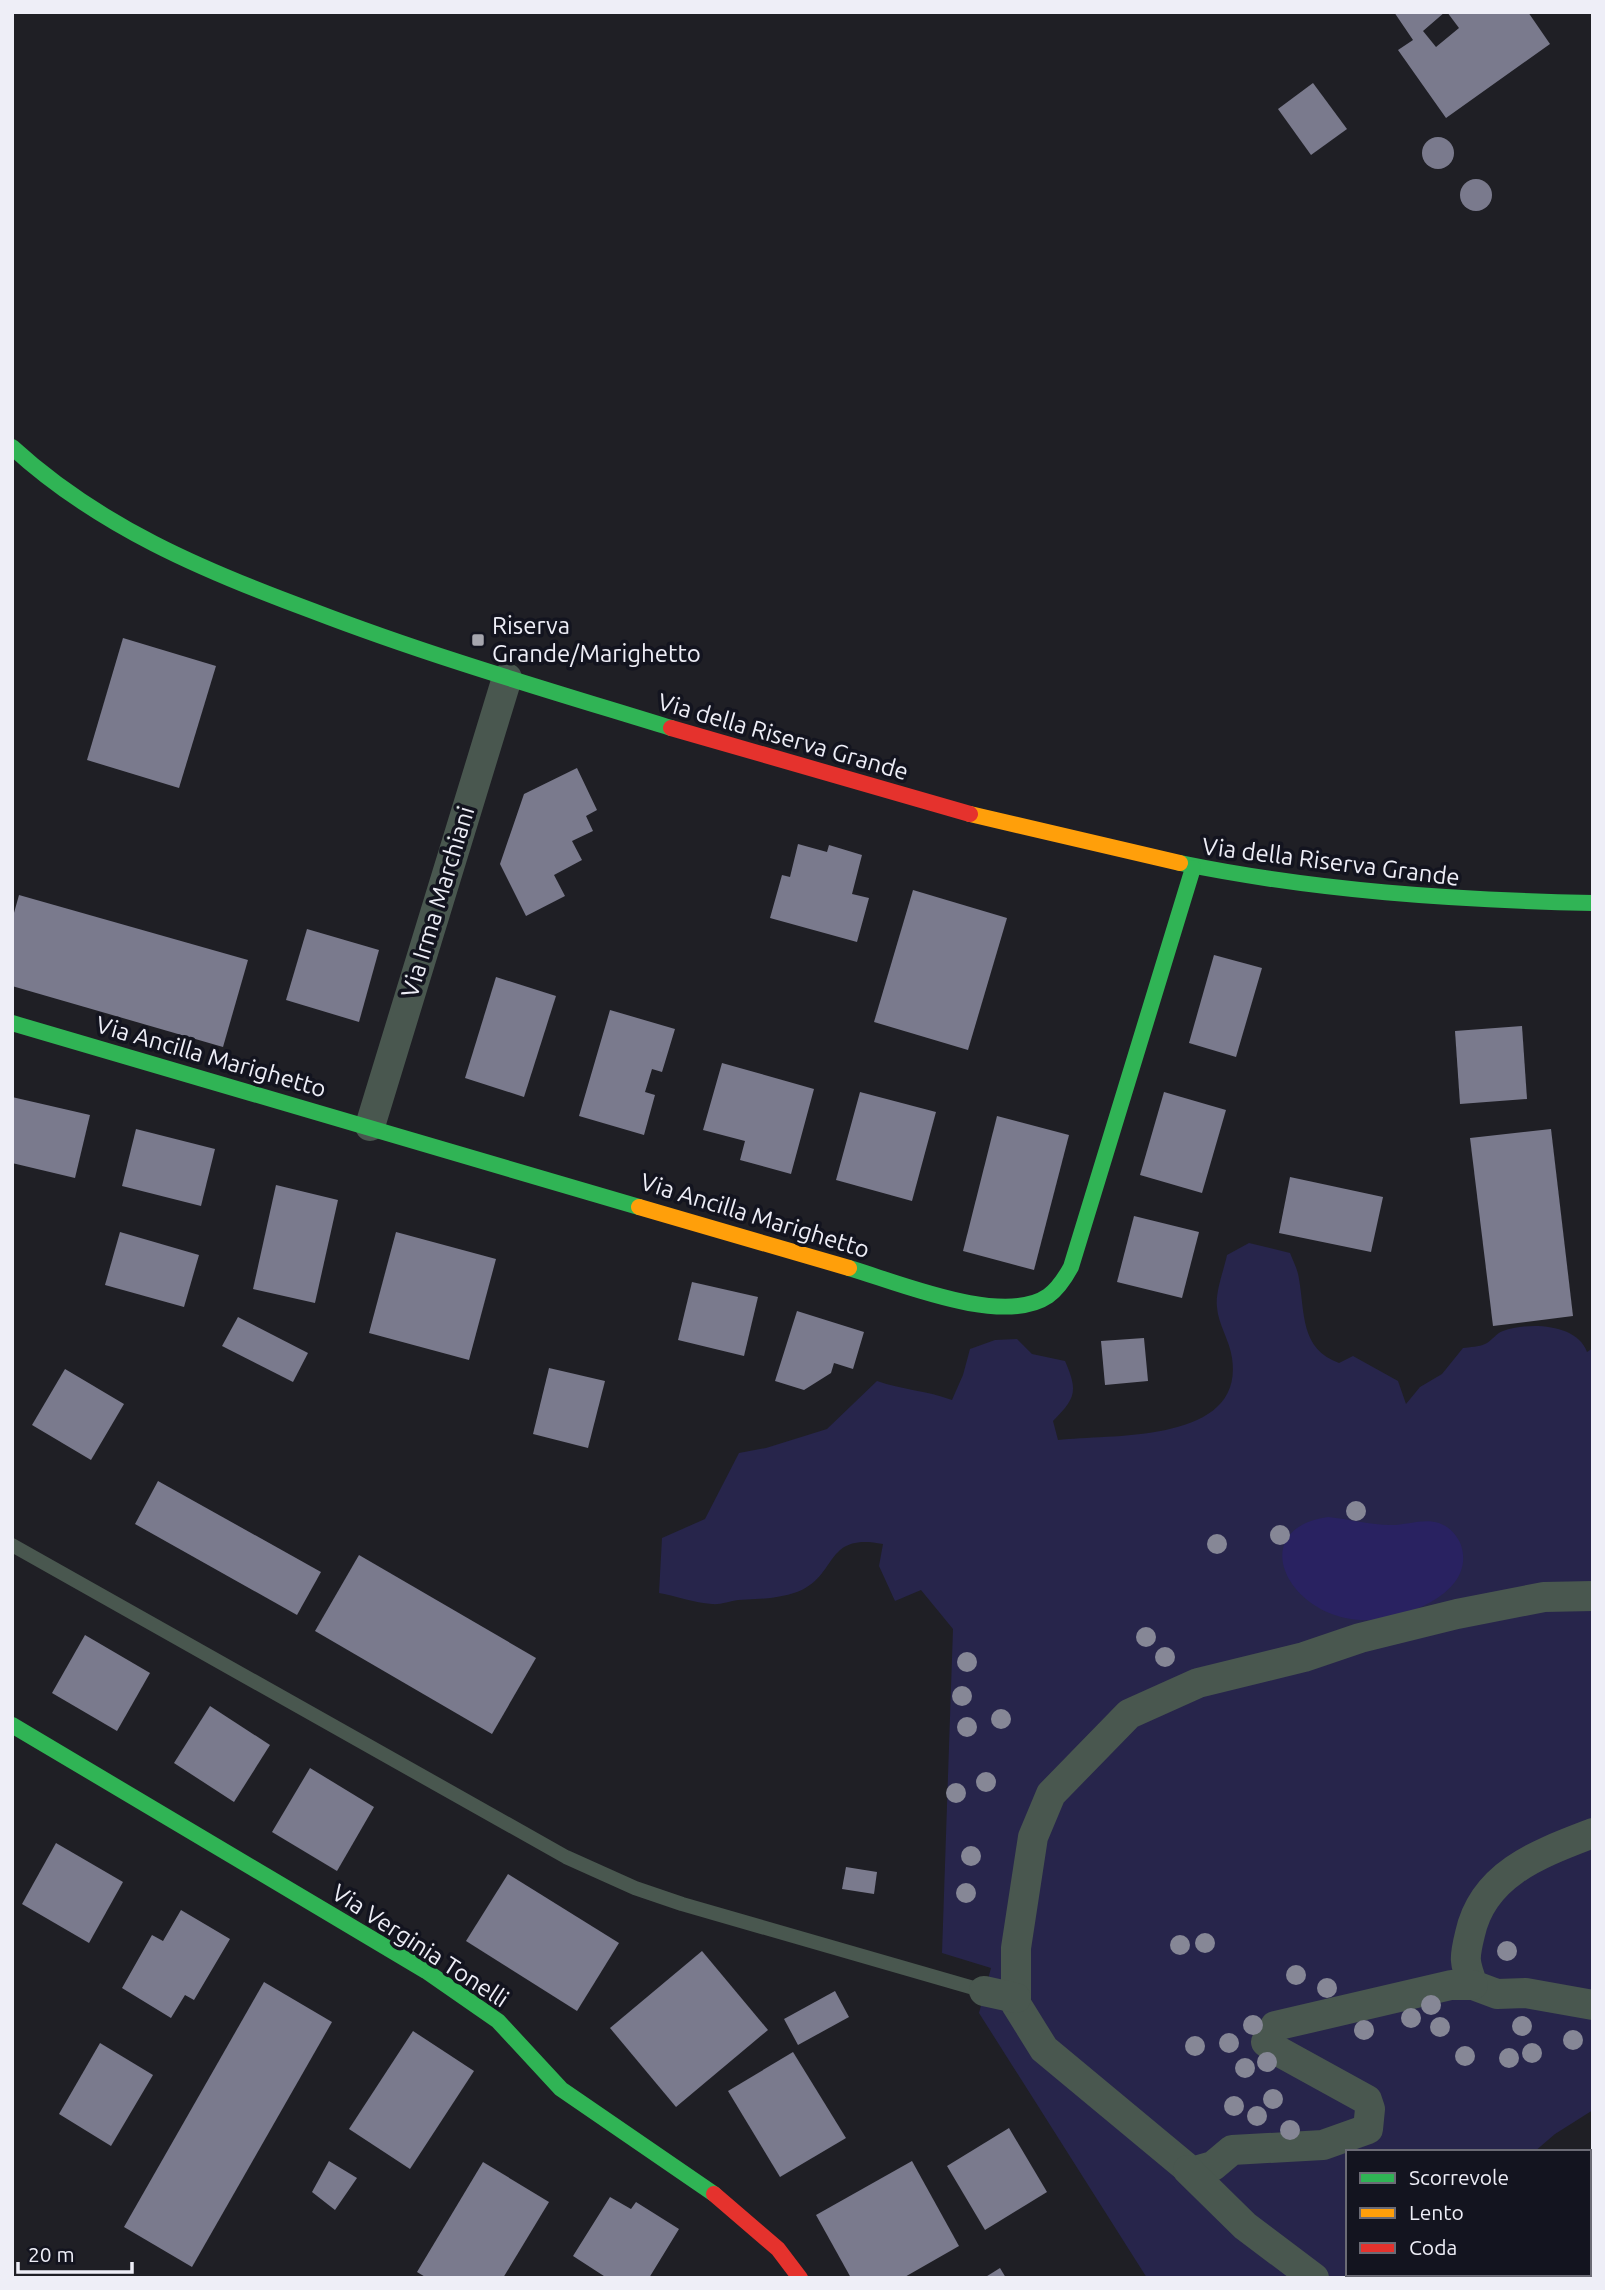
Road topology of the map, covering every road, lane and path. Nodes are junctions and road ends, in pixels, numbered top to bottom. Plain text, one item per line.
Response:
1 (12, 447) edge
2 (507, 678) junction
3 (1193, 868) junction
4 (1593, 903) edge
5 (12, 1023) edge
6 (370, 1126) junction
7 (12, 1545) edge
8 (1593, 1596) edge
9 (12, 1725) edge
10 (1593, 1833) edge
11 (1474, 1985) junction
12 (984, 1991) joint
13 (1016, 1998) junction
14 (1593, 2005) edge
15 (1188, 2170) junction
16 (800, 2278) edge
17 (1314, 2278) edge

1 - 2 street, Via della Riserva Grande
2 - 3 street, Via della Riserva Grande
2 - 6 street, Via Irma Marchiani
3 - 4 street, Via della Riserva Grande
3 - 6 street, Via Ancilla Marighetto
5 - 6 street, Via Ancilla Marighetto
7 - 12 lane
8 - 13 street
9 - 16 street, Via Verginia Tonelli
10 - 11 street
11 - 14 street
11 - 15 street
12 - 13 street
13 - 15 street
15 - 17 street

